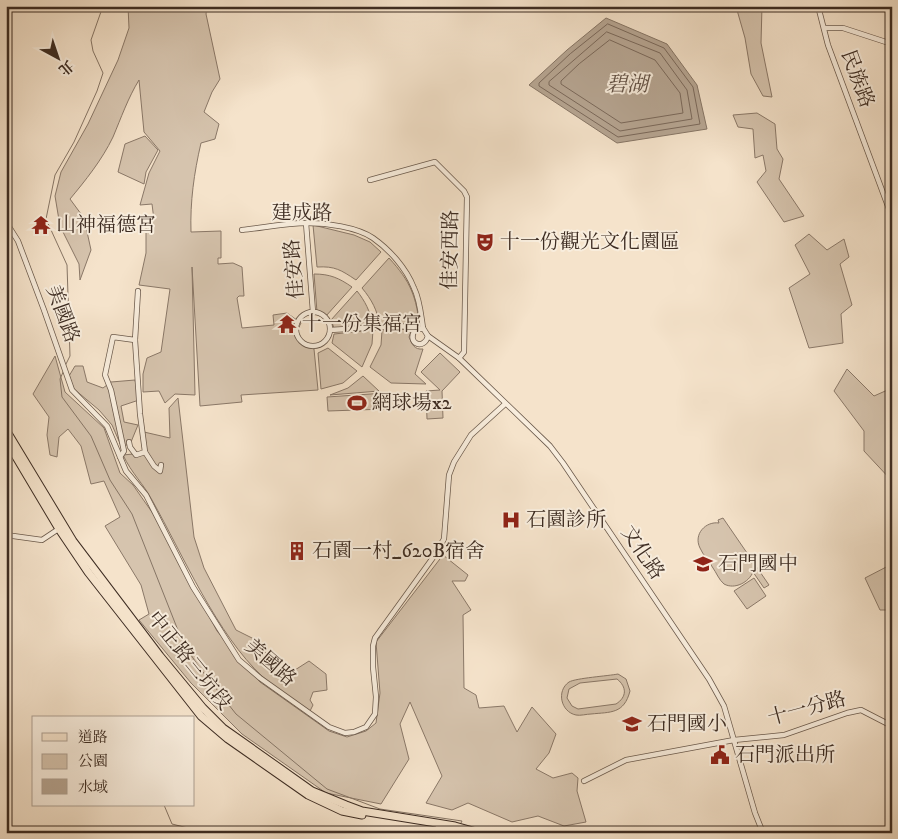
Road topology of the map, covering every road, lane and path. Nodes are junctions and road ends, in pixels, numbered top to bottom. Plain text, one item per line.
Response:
1 (818, 6) edge
2 (824, 28) junction
3 (892, 44) edge
4 (370, 180) dead end
5 (885, 197) junction
6 (892, 197) edge
7 (892, 217) edge
8 (6, 222) edge
9 (306, 223) junction
10 (242, 230) dead end
11 (138, 291) dead end
12 (313, 312) junction
13 (423, 328) junction
14 (330, 330) junction
15 (415, 330) junction
16 (428, 336) junction
17 (135, 340) junction
18 (459, 358) junction
19 (505, 404) junction
20 (6, 430) edge
21 (6, 440) edge
22 (129, 442) dead end
23 (145, 452) junction
24 (120, 457) junction
25 (161, 465) dead end
26 (61, 528) junction
27 (6, 529) edge
28 (8, 535) edge
29 (892, 726) edge
30 (734, 740) junction
31 (584, 781) dead end
32 (476, 832) edge
33 (462, 833) edge
34 (763, 833) edge

1 - 2 street, 民族路
2 - 3 street
2 - 5 street, 民族路
4 - 18 street, 佳安西路
5 - 6 street
5 - 7 street, 民族路
8 - 24 street, 美國路
9 - 10 street, 建成路
9 - 12 street, 佳安路
9 - 13 street, 建成路
11 - 17 street
12 - 14 street
12 - 14 street
13 - 15 street
13 - 16 street, 文化路
14 - 15 street
15 - 16 street
16 - 18 street, 文化路
17 - 23 street
17 - 24 street
18 - 19 street, 文化路
19 - 24 street, 美國路
19 - 30 street, 文化路
20 - 26 main road, 中正路三坑段
21 - 26 main road, 中正路三坑段
22 - 23 street
23 - 25 street
26 - 28 street
26 - 32 main road, 中正路三坑段
26 - 33 main road, 中正路三坑段
27 - 28 street
29 - 30 street, 十一分路
30 - 31 street, 十一分路
30 - 34 street, 文化路

